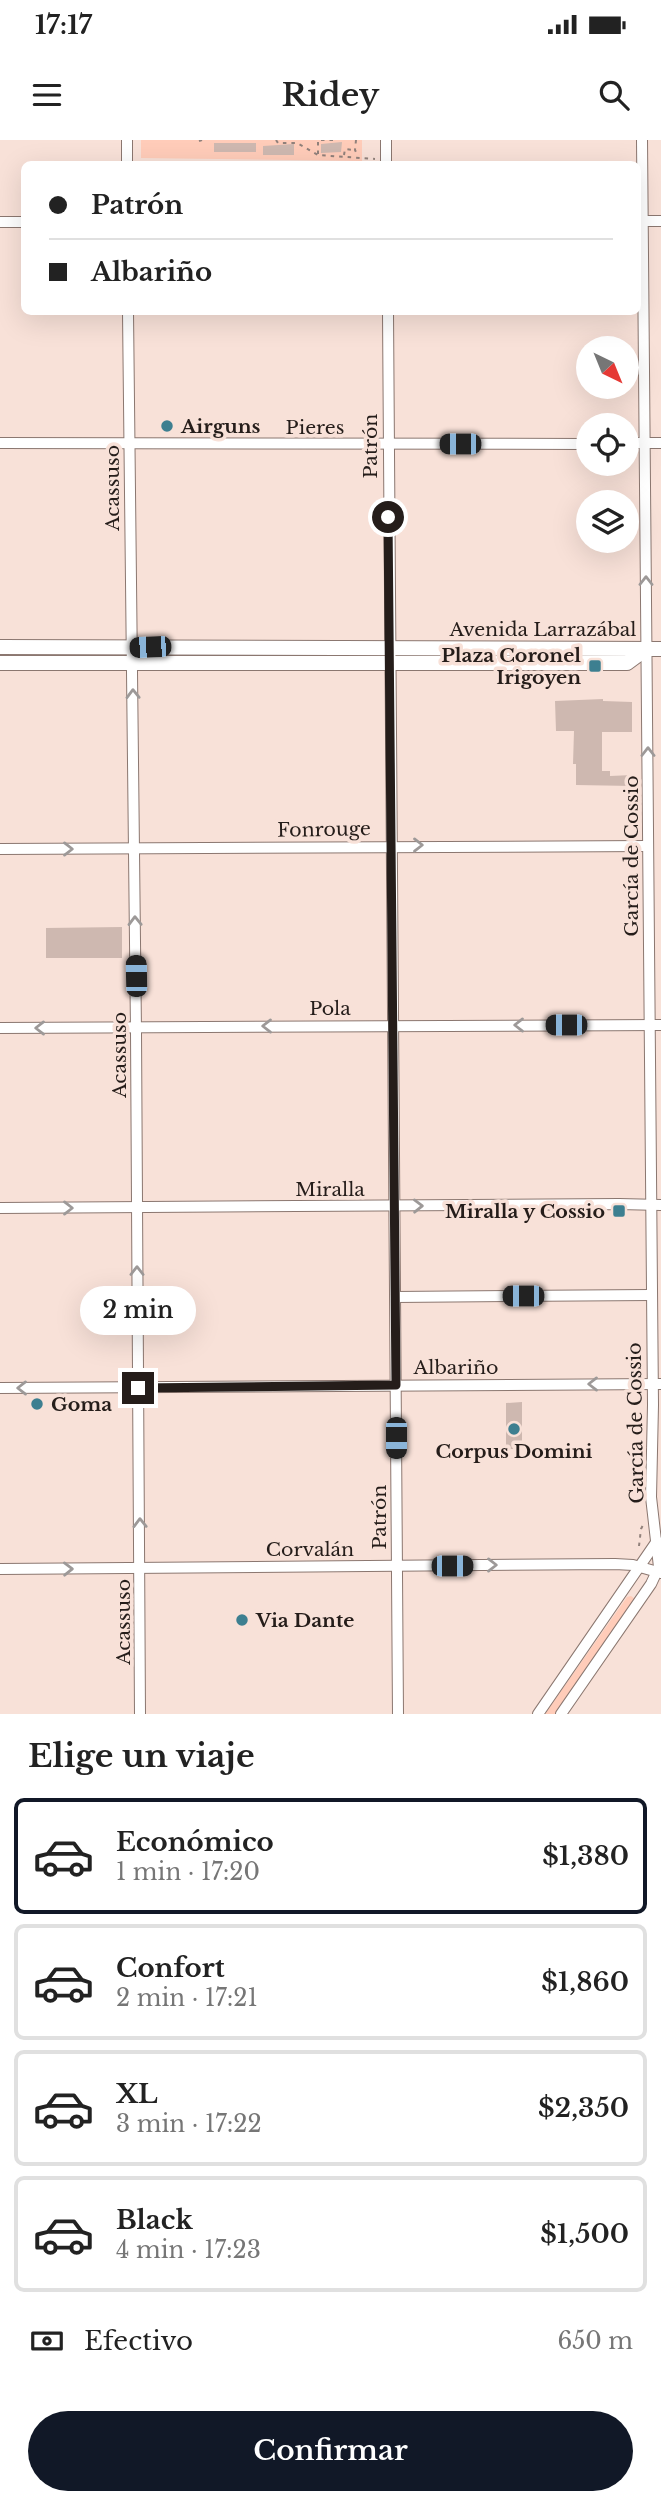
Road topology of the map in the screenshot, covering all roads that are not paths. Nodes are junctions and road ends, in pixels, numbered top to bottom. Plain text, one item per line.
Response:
1 (127, 140) edge
2 (386, 140) edge
3 (642, 140) edge
4 (127, 161) edge
5 (386, 161) edge
6 (641, 180) edge
7 (641, 221) edge
8 (661, 221) edge
9 (0, 222) edge
10 (21, 222) edge
11 (641, 265) edge
12 (128, 315) edge
13 (387, 315) edge
14 (0, 443) edge
15 (639, 443) edge
16 (645, 443) junction
17 (661, 443) edge
18 (130, 444) junction
19 (387, 444) junction
20 (576, 444) edge
21 (389, 647) junction
22 (0, 648) edge
23 (654, 649) edge
24 (132, 655) junction
25 (0, 663) edge
26 (389, 663) junction
27 (648, 785) junction
28 (661, 785) edge
29 (391, 845) junction
30 (648, 846) junction
31 (134, 848) junction
32 (0, 849) edge
33 (392, 1025) junction
34 (655, 1025) edge
35 (136, 1027) junction
36 (0, 1028) edge
37 (656, 1205) edge
38 (394, 1206) junction
39 (0, 1208) edge
40 (137, 1208) junction
41 (651, 1295) junction
42 (395, 1297) junction
43 (657, 1383) edge
44 (396, 1385) junction
45 (0, 1388) edge
46 (138, 1388) junction
47 (656, 1515) edge
48 (659, 1539) edge
49 (622, 1564) junction
50 (397, 1566) junction
51 (640, 1566) junction
52 (140, 1568) junction
53 (0, 1569) edge
54 (659, 1572) edge
55 (626, 1587) junction
56 (140, 1714) edge
57 (398, 1714) edge
58 (538, 1714) edge
59 (561, 1714) edge

1 - 4 street
2 - 5 street
3 - 6 street, García de Cossio
7 - 8 street
9 - 10 street
11 - 16 street, García de Cossio
12 - 18 street, Acassuso
13 - 19 street, Patrón
14 - 18 street, Pieres
15 - 16 street
16 - 17 street
23 -> 16 street, García de Cossio
18 - 19 street, Pieres
18 - 24 street, Acassuso
19 - 20 street, Pieres
19 - 21 street, Patrón
21 - 23 street, Avenida Larrazábal
21 - 24 street, Avenida Larrazábal
21 - 26 street, Patrón
22 - 24 street, Avenida Larrazábal
23 - 26 street, Avenida Larrazábal
27 -> 23 street, García de Cossio
24 - 25 street, Avenida Larrazábal
24 - 26 street, Avenida Larrazábal
31 -> 24 street, Acassuso
26 - 29 street, Patrón
27 - 28 street
27 - 30 street, García de Cossio
29 -> 30 street, Fonrouge
29 - 31 street, Fonrouge
29 - 33 street, Patrón
30 - 34 street, García de Cossio
32 -> 31 street, Fonrouge
35 -> 31 street, Acassuso
34 -> 33 street, Pola
33 -> 35 street, Pola
33 - 38 street, Patrón
34 - 37 street, García de Cossio
35 -> 36 street, Pola
35 - 40 street, Acassuso
38 -> 37 street, Miralla
37 - 41 street, García de Cossio
38 - 40 street, Miralla
38 - 42 street, Patrón
39 -> 40 street, Miralla
46 -> 40 street, Acassuso
41 - 42 street
41 - 43 street, García de Cossio
42 - 44 street, Patrón
43 -> 44 street, Albariño
43 - 47 street, García de Cossio
44 - 46 street, Albariño
44 - 50 street, Patrón
46 -> 45 street, Albariño
52 -> 46 street, Acassuso
47 - 48 street, García de Cossio
48 - 51 street
48 - 54 street, García de Cossio
50 -> 49 street, Corvalán
49 - 51 street, Corvalán
49 - 55 street
50 - 52 street, Corvalán
50 - 57 street, Patrón
51 - 54 street, Corvalán
51 - 55 street
53 -> 52 street, Corvalán
52 - 56 street, Acassuso
54 - 59 street
55 - 58 street

